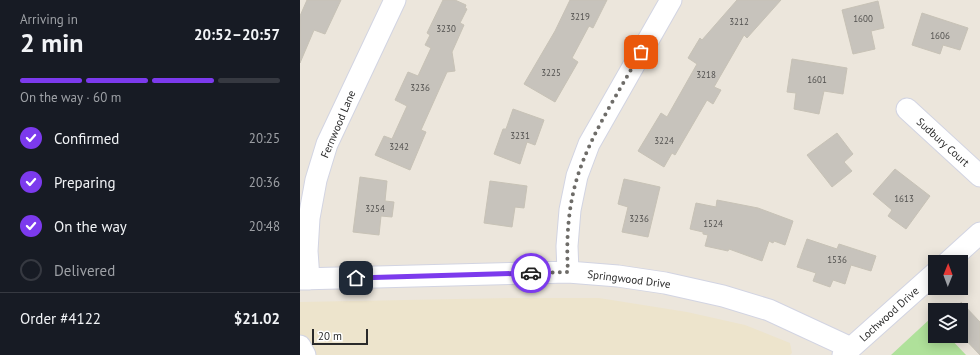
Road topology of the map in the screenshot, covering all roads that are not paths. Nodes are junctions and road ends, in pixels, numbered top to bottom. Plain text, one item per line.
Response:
1 (395, 0) edge
2 (671, 0) edge
3 (906, 109) dead end
4 (980, 176) edge
5 (980, 233) edge
6 (956, 255) edge
7 (568, 272) junction
8 (304, 279) edge
9 (928, 279) edge
10 (300, 346) edge
11 (847, 351) edge
12 (305, 355) edge

1 - 8 street, Fernwood Lane
2 - 7 street
3 - 4 street, Sudbury Court
5 - 6 street
7 - 8 street, Springwood Drive
7 - 11 street, Springwood Drive
9 - 11 street, Lochwood Drive
10 - 12 street

